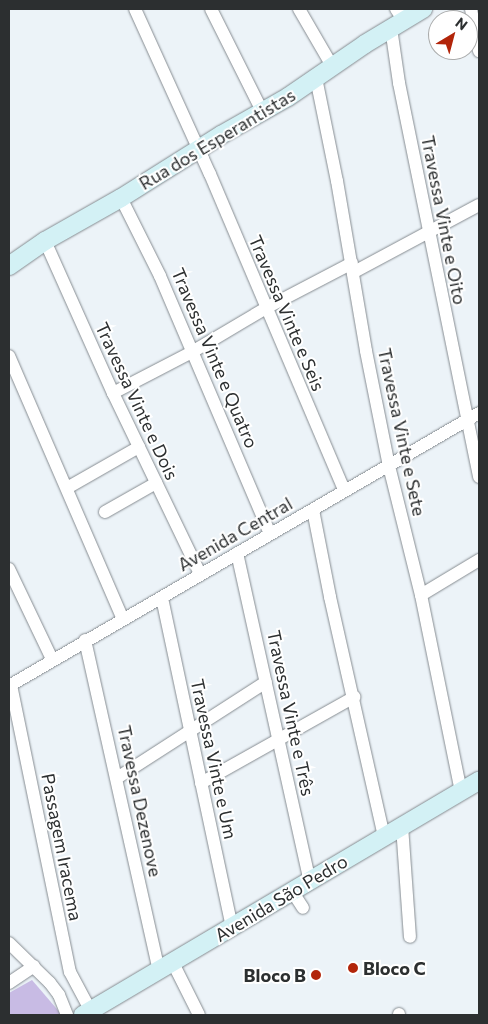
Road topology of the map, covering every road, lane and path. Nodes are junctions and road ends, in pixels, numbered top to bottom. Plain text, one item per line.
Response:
1 (135, 9) edge
2 (211, 9) edge
3 (299, 9) edge
4 (423, 9) edge
5 (471, 9) edge
6 (397, 19) edge
7 (479, 51) edge
8 (332, 66) junction
9 (316, 78) junction
10 (263, 113) junction
11 (197, 149) junction
12 (121, 198) junction
13 (479, 205) edge
14 (430, 231) junction
15 (45, 242) junction
16 (9, 266) edge
17 (353, 268) junction
18 (266, 308) junction
19 (192, 352) junction
20 (9, 356) edge
21 (113, 393) junction
22 (479, 413) edge
23 (468, 419) junction
24 (139, 447) junction
25 (389, 466) junction
26 (479, 476) edge
27 (156, 483) junction
28 (66, 488) junction
29 (344, 490) junction
30 (312, 510) junction
31 (105, 512) dead end
32 (270, 534) junction
33 (238, 553) junction
34 (479, 560) edge
35 (9, 569) edge
36 (200, 574) junction
37 (421, 595) junction
38 (162, 598) junction
39 (123, 619) junction
40 (85, 640) junction
41 (52, 659) junction
42 (266, 682) junction
43 (10, 686) edge
44 (354, 697) junction
45 (190, 730) junction
46 (278, 740) junction
47 (117, 778) junction
48 (479, 781) edge
49 (201, 783) junction
50 (461, 791) junction
51 (402, 826) junction
52 (384, 836) junction
53 (310, 881) junction
54 (292, 891) junction
55 (303, 908) dead end
56 (232, 928) junction
57 (410, 937) dead end
58 (9, 943) edge
59 (34, 966) junction
60 (165, 966) junction
61 (70, 972) junction
62 (9, 983) edge
63 (50, 983) junction
64 (89, 1014) edge
65 (67, 1015) edge
66 (199, 1015) edge

1 - 11 street, Travessa Vinte e Seis
2 - 10 street
3 - 8 street
4 - 6 main road, Rua dos Esperantistas
5 - 7 street
6 - 8 main road, Rua dos Esperantistas
6 - 14 street, Travessa Vinte e Oito
8 - 9 main road, Rua dos Esperantistas
9 - 10 main road, Rua dos Esperantistas
9 - 17 street, Travessa Vinte e Sete
10 - 11 main road, Rua dos Esperantistas
11 - 12 main road, Rua dos Esperantistas
11 - 18 street, Travessa Vinte e Seis
12 - 15 main road, Rua dos Esperantistas
12 - 19 street, Travessa Vinte e Quatro
13 - 14 street
14 - 17 street
14 - 23 street, Travessa Vinte e Oito
15 - 16 main road, Rua dos Esperantistas
15 - 21 street, Travessa Vinte e Dois
17 - 18 street
17 - 25 street, Travessa Vinte e Sete
18 - 19 street
18 - 29 street, Travessa Vinte e Seis
19 - 21 street
19 - 32 street, Travessa Vinte e Quatro
20 - 28 street
21 - 24 street, Travessa Vinte e Dois
22 - 23 street, Avenida Central
23 - 25 street, Avenida Central
23 - 26 street, Travessa Vinte e Oito
24 - 27 street, Travessa Vinte e Dois
24 - 28 street
25 - 29 street, Avenida Central
25 - 37 street, Travessa Vinte e Sete
27 - 31 street
27 - 36 street, Travessa Vinte e Dois
28 - 39 street
29 - 30 street, Avenida Central
30 - 32 street, Avenida Central
30 - 44 street
32 - 33 street, Avenida Central
33 - 36 street, Avenida Central
33 - 42 street, Travessa Vinte e Três
34 - 37 street
35 - 41 street
36 - 38 street, Avenida Central
37 - 50 street, Travessa Vinte e Sete
38 - 39 street, Avenida Central
38 - 45 street, Travessa Vinte e Um
39 - 40 street, Avenida Central
40 - 41 street, Avenida Central
40 - 47 street, Travessa Dezenove
41 - 43 street, Avenida Central
42 - 45 street
42 - 46 street, Travessa Vinte e Três
43 - 61 street, Passagem Iracema
44 - 46 street
44 - 52 street
45 - 47 street
45 - 49 street, Travessa Vinte e Um
46 - 49 street
46 - 53 street, Travessa Vinte e Três
47 - 60 street, Travessa Dezenove
48 - 50 main road, Avenida São Pedro
49 - 56 street, Travessa Vinte e Um
50 - 51 main road, Avenida São Pedro
51 - 52 main road, Avenida São Pedro
51 - 57 street
52 - 53 main road, Avenida São Pedro
53 - 54 main road, Avenida São Pedro
54 - 55 street
54 - 56 main road, Avenida São Pedro
56 - 60 main road, Avenida São Pedro
58 - 59 street
59 - 62 street
59 - 63 street
60 - 64 main road, Avenida São Pedro
60 - 66 street
61 - 63 street
61 - 64 street, Passagem Iracema
63 - 65 street

